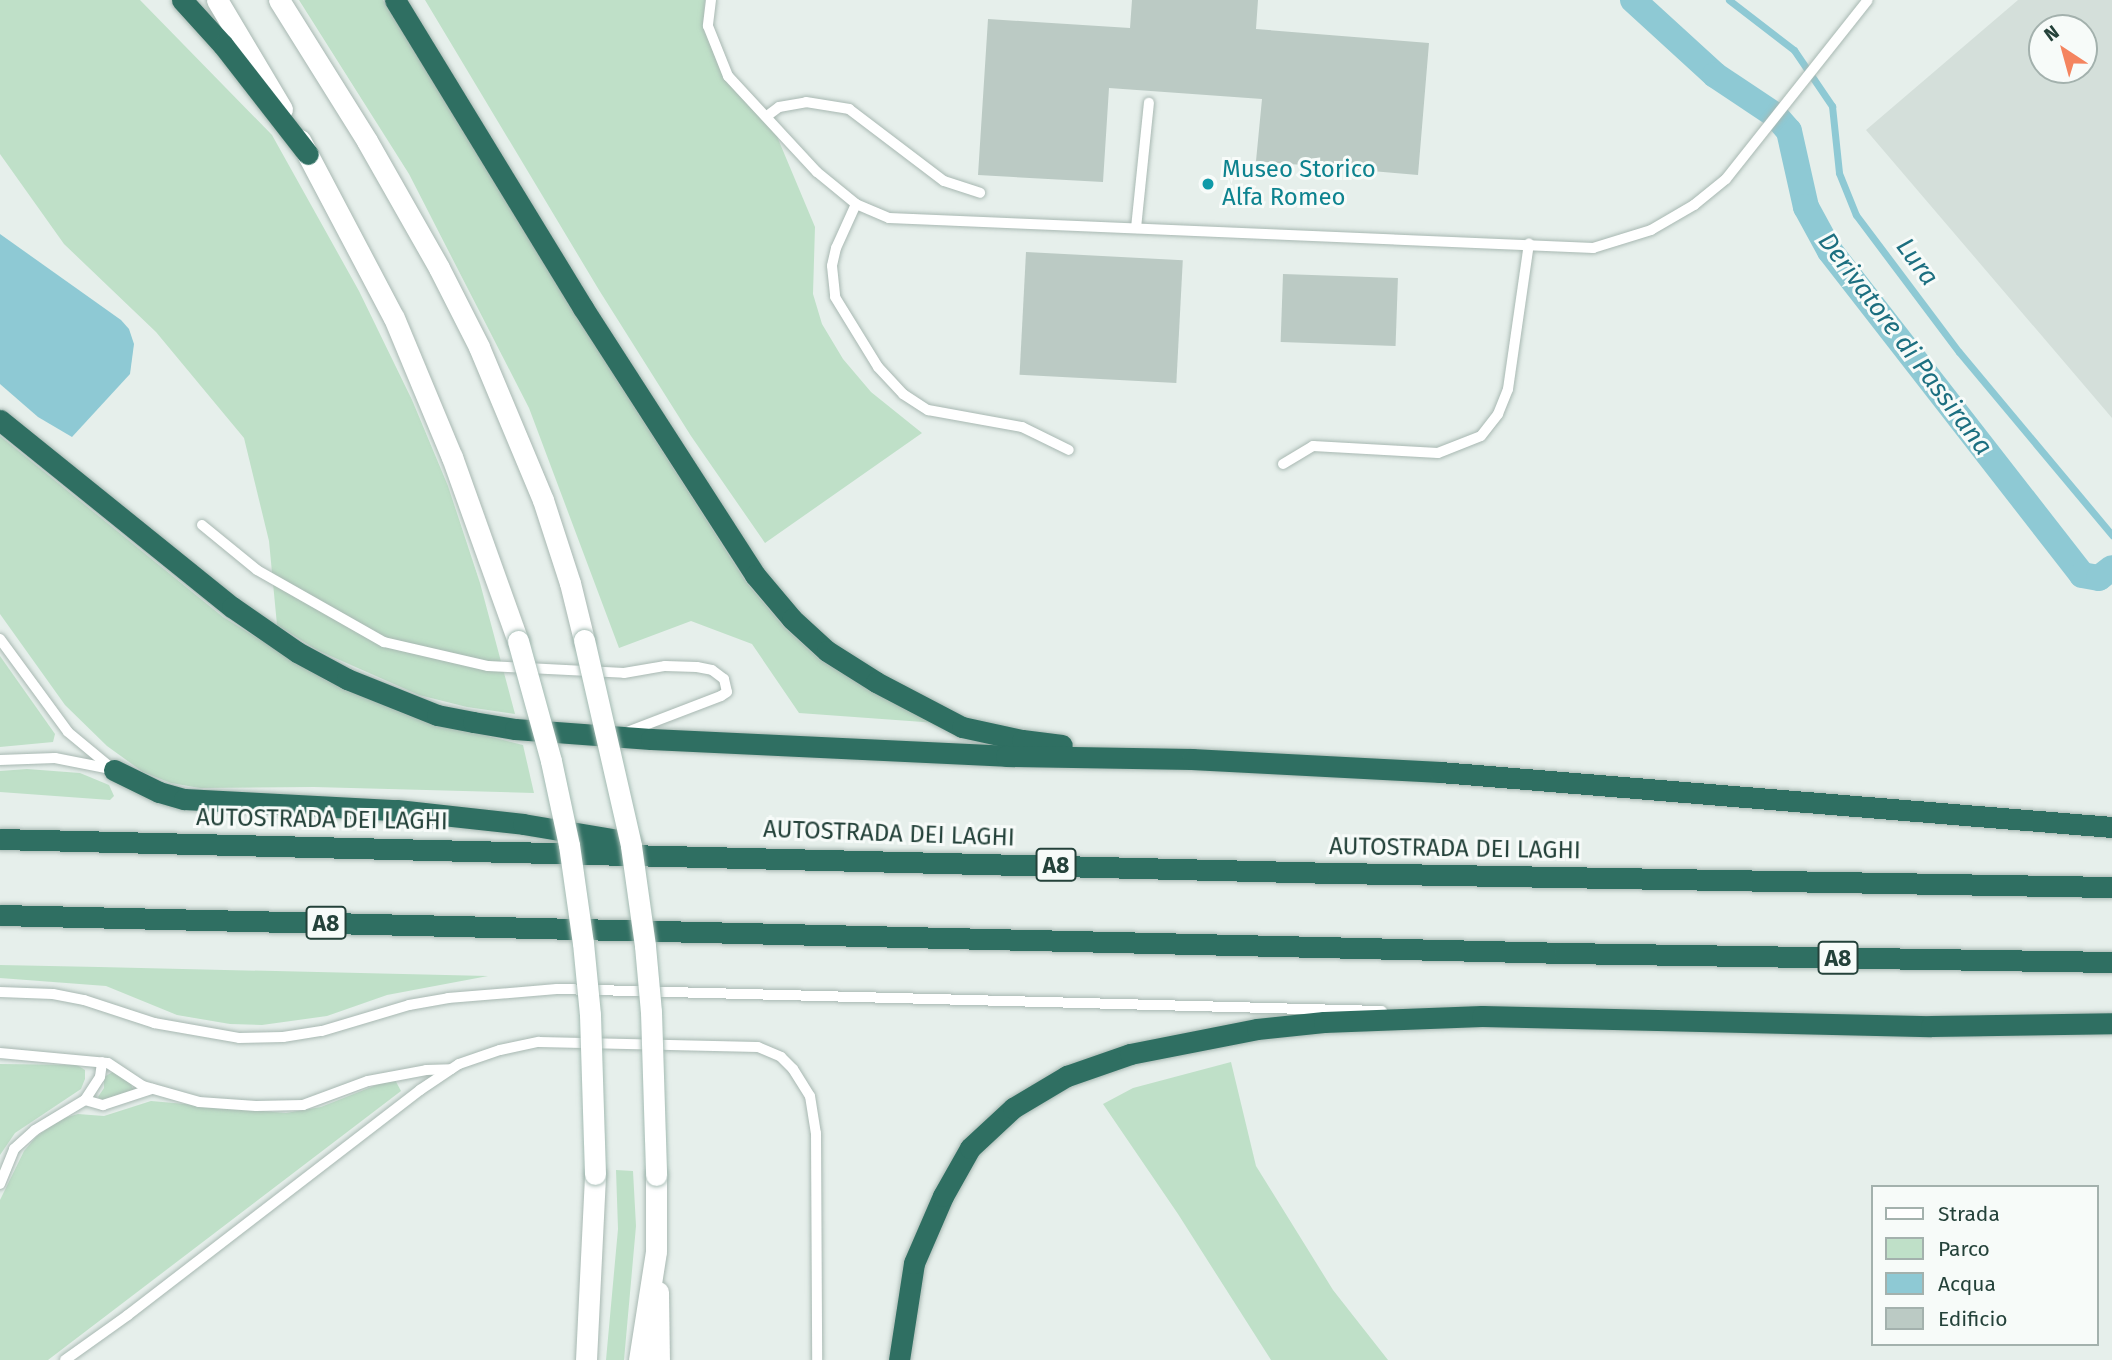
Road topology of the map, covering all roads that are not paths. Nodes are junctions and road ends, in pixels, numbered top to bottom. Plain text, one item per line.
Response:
1 (182, 0) edge
2 (217, 0) edge
3 (279, 0) edge
4 (395, 0) edge
5 (710, 0) edge
6 (1868, 0) edge
7 (1859, 5) edge
8 (1149, 103) dead end
9 (767, 117) junction
10 (308, 154) junction
11 (980, 192) dead end
12 (856, 204) junction
13 (1136, 228) junction
14 (1529, 244) junction
15 (0, 420) edge
16 (1069, 450) dead end
17 (1283, 464) dead end
18 (202, 525) dead end
19 (0, 639) edge
20 (618, 736) junction
21 (1192, 759) junction
22 (0, 760) edge
23 (114, 770) junction
24 (2112, 827) edge
25 (0, 839) edge
26 (709, 855) junction
27 (2112, 887) edge
28 (0, 915) edge
29 (2112, 962) edge
30 (0, 992) edge
31 (1482, 1016) junction
32 (2112, 1023) edge
33 (0, 1054) edge
34 (102, 1062) junction
35 (451, 1069) junction
36 (152, 1088) junction
37 (85, 1100) junction
38 (0, 1184) edge
39 (656, 1251) junction
40 (594, 1252) junction
41 (65, 1360) edge
42 (574, 1360) edge
43 (586, 1360) edge
44 (639, 1360) edge
45 (659, 1360) edge
46 (817, 1360) edge
47 (899, 1360) edge

1 - 10 highway
2 - 10 main road
3 - 39 main road, bridge
4 - 21 highway
5 - 9 lane
6 - 7 lane
7 - 14 lane
8 - 13 lane
9 - 11 lane
9 - 12 lane
10 - 40 main road, bridge
12 - 13 lane
12 - 16 lane
13 - 14 lane
14 - 17 lane
15 - 20 highway
18 - 20 lane
19 - 23 lane
20 - 21 highway
21 - 24 highway
22 - 23 lane
23 - 26 highway
25 - 26 highway, AUTOSTRADA DEI LAGHI / A8
26 - 27 highway, AUTOSTRADA DEI LAGHI / A8
28 - 29 highway, A8
30 - 31 lane
31 - 32 highway
31 - 47 highway
33 - 34 lane
34 - 36 lane
34 - 37 lane
35 - 36 lane
35 - 41 lane
35 - 46 lane
36 - 37 lane
37 - 38 lane
39 - 44 main road
39 - 45 main road
40 - 42 main road
40 - 43 main road

